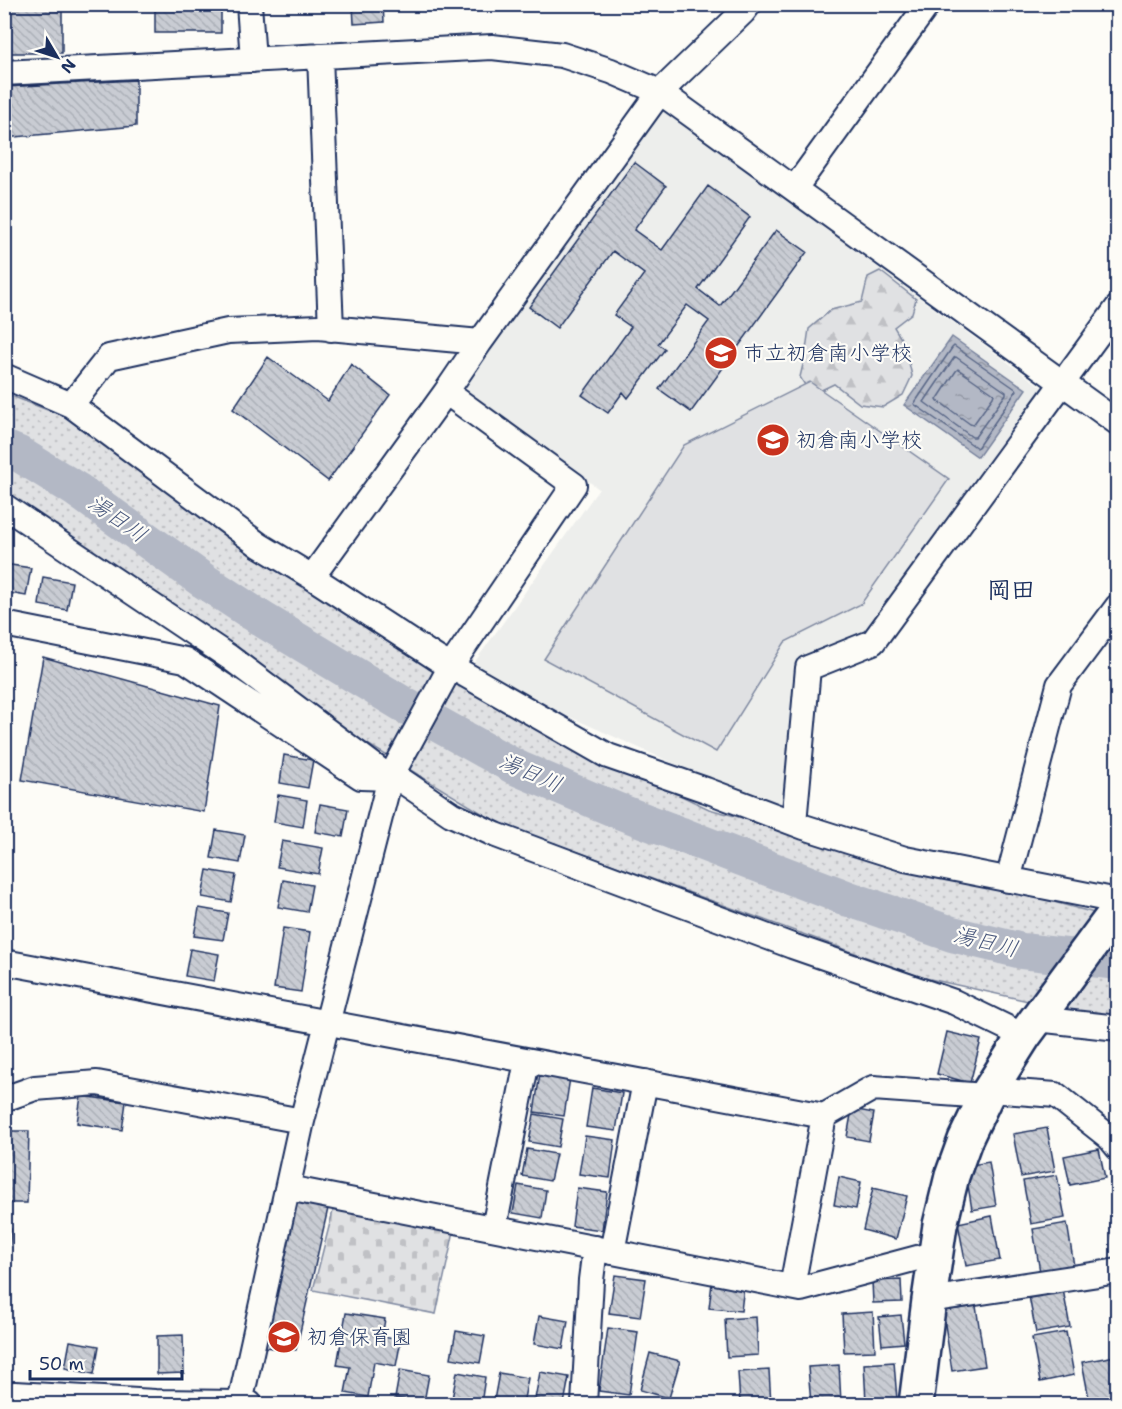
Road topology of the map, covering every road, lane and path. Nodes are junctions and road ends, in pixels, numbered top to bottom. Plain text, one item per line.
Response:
1 (249, 4) edge
2 (748, 4) edge
3 (928, 4) edge
4 (320, 56) junction
5 (253, 60) junction
6 (4, 73) edge
7 (660, 92) junction
8 (795, 188) junction
9 (1118, 307) edge
10 (331, 329) junction
11 (480, 342) junction
12 (4, 376) edge
13 (1062, 383) junction
14 (446, 392) junction
15 (71, 405) junction
16 (1118, 423) edge
17 (4, 506) edge
18 (312, 577) junction
19 (1118, 606) edge
20 (4, 624) edge
21 (448, 671) junction
22 (393, 773) junction
23 (794, 823) junction
24 (1008, 880) junction
25 (1117, 907) edge
26 (4, 962) edge
27 (326, 1023) junction
28 (1034, 1023) junction
29 (1118, 1028) edge
30 (527, 1060) junction
31 (645, 1082) junction
32 (988, 1093) junction
33 (4, 1099) edge
34 (824, 1116) junction
35 (302, 1121) junction
36 (1118, 1148) edge
37 (288, 1188) junction
38 (494, 1228) junction
39 (603, 1250) junction
40 (936, 1253) junction
41 (1118, 1270) edge
42 (792, 1287) junction
43 (929, 1300) junction
44 (12, 1398) edge
45 (245, 1404) edge
46 (584, 1404) edge
47 (916, 1404) edge

1 - 5 street
2 - 7 street
3 - 8 street
4 - 5 street
4 - 7 street
4 - 10 street
5 - 6 street
7 - 8 street
7 - 11 street
8 - 13 street
9 - 13 street
10 - 11 street
10 - 15 street
11 - 14 street
12 - 15 street
13 - 16 street
13 - 23 street
14 - 18 street
14 - 21 street
15 - 18 street
17 - 22 street
18 - 21 street
19 - 24 street
20 - 22 street
21 - 22 street
21 - 23 street
22 - 27 street
22 - 28 street
23 - 24 street
24 - 25 street
25 - 28 street
26 - 27 street
27 - 30 street
27 - 35 street
28 - 29 street
28 - 32 street
30 - 31 street
30 - 38 street
31 - 34 street
31 - 39 street
32 - 34 street
32 - 36 street
32 - 40 street
33 - 35 street
34 - 42 street
35 - 37 street
37 - 38 street
37 - 45 street
38 - 39 street
39 - 42 street
39 - 46 street
40 - 42 street
40 - 43 street
41 - 43 street
43 - 47 street
44 - 45 street

